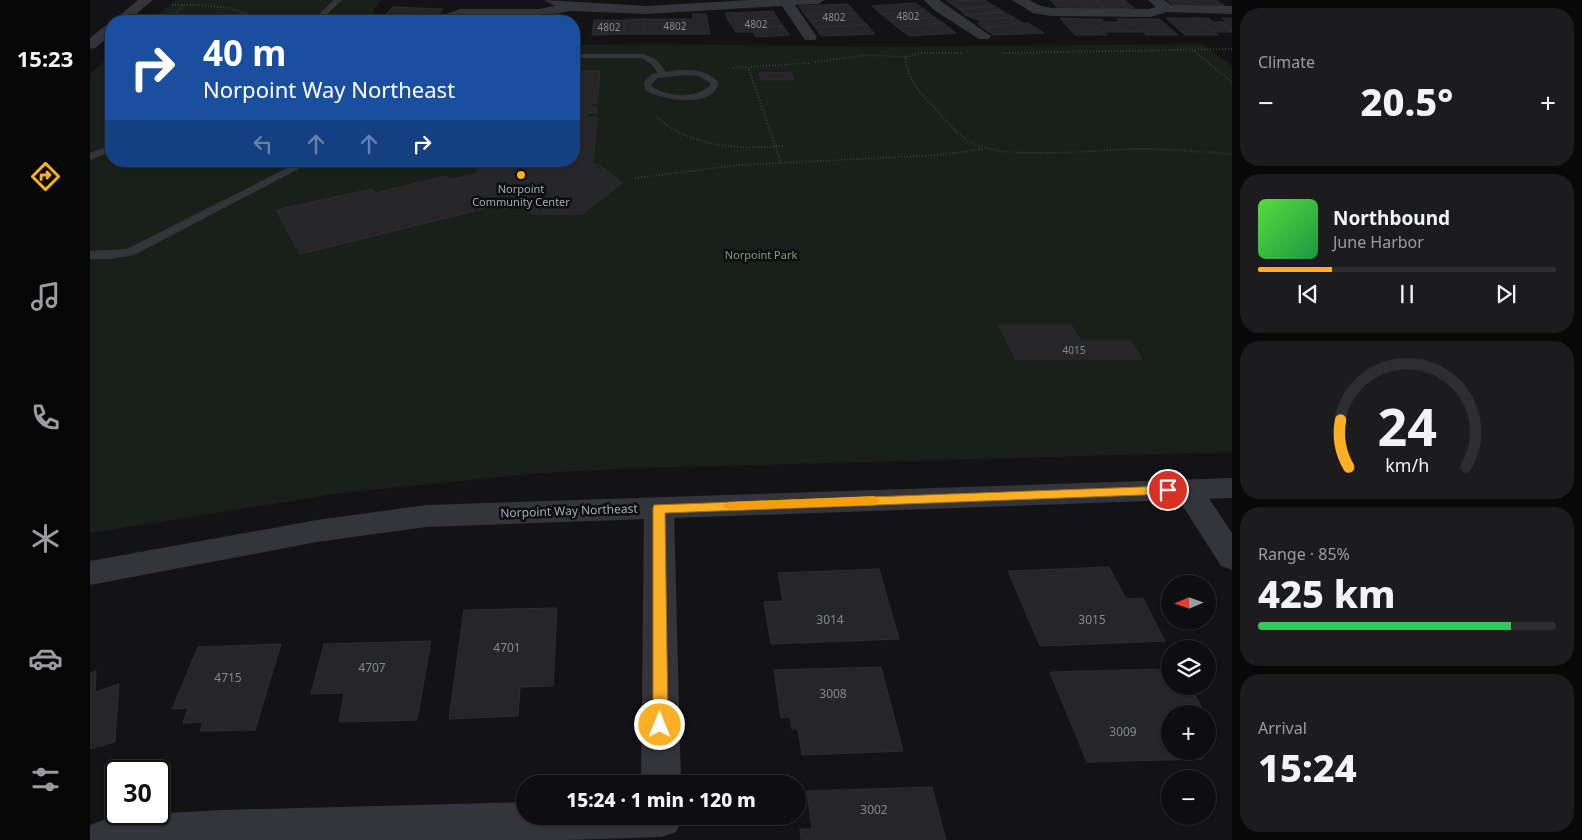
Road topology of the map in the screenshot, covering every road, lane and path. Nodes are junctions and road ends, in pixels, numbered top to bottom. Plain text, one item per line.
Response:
1 (338, 0) edge
2 (554, 0) edge
3 (818, 0) edge
4 (930, 0) edge
5 (1019, 0) edge
6 (1155, 0) edge
7 (734, 2) edge
8 (786, 2) junction
9 (143, 3) edge
10 (184, 5) junction
11 (570, 7) junction
12 (1166, 8) junction
13 (1232, 10) edge
14 (128, 15) edge
15 (174, 15) edge
16 (250, 15) edge
17 (322, 15) edge
18 (456, 15) edge
19 (105, 33) edge
20 (984, 36) dead end
21 (810, 37) dead end
22 (90, 45) edge
23 (1232, 49) edge
24 (1193, 50) junction
25 (969, 53) dead end
26 (998, 53) dead end
27 (580, 56) edge
28 (906, 57) junction
29 (729, 68) dead end
30 (749, 69) junction
31 (663, 74) junction
32 (1232, 82) edge
33 (661, 95) junction
34 (784, 146) dead end
35 (776, 147) junction
36 (988, 148) junction
37 (105, 151) edge
38 (1232, 154) edge
39 (90, 157) edge
40 (781, 163) junction
41 (298, 167) edge
42 (635, 178) dead end
43 (90, 255) edge
44 (1232, 488) edge
45 (1188, 489) junction
46 (659, 508) junction
47 (1232, 558) edge
48 (90, 573) edge
49 (661, 775) edge
50 (516, 820) edge
51 (102, 840) edge

1 - 17 lane
2 - 11 street
3 - 8 street
4 - 20 street
5 - 12 street
6 - 12 street
7 - 8 street
7 - 11 street
8 - 21 street
9 - 10 path
9 - 14 street
10 - 15 path
10 - 16 path
11 - 18 street
12 - 13 street
19 - 22 street
23 - 24 path
24 - 26 path
24 - 32 path
25 - 28 path
27 - 31 lane
28 - 30 path
28 - 36 path
29 - 30 path
30 - 35 path
31 - 33 lane
31 - 33 lane
33 - 35 path
34 - 35 path
35 - 40 path
36 - 38 path
36 - 40 path
37 - 39 lane
40 - 42 path
41 - 43 lane
44 - 45 street, Norpoint Way Northeast
45 - 46 street, Norpoint Way Northeast
45 - 47 street
46 - 48 street, Norpoint Way Northeast
46 - 49 street
50 - 51 street

